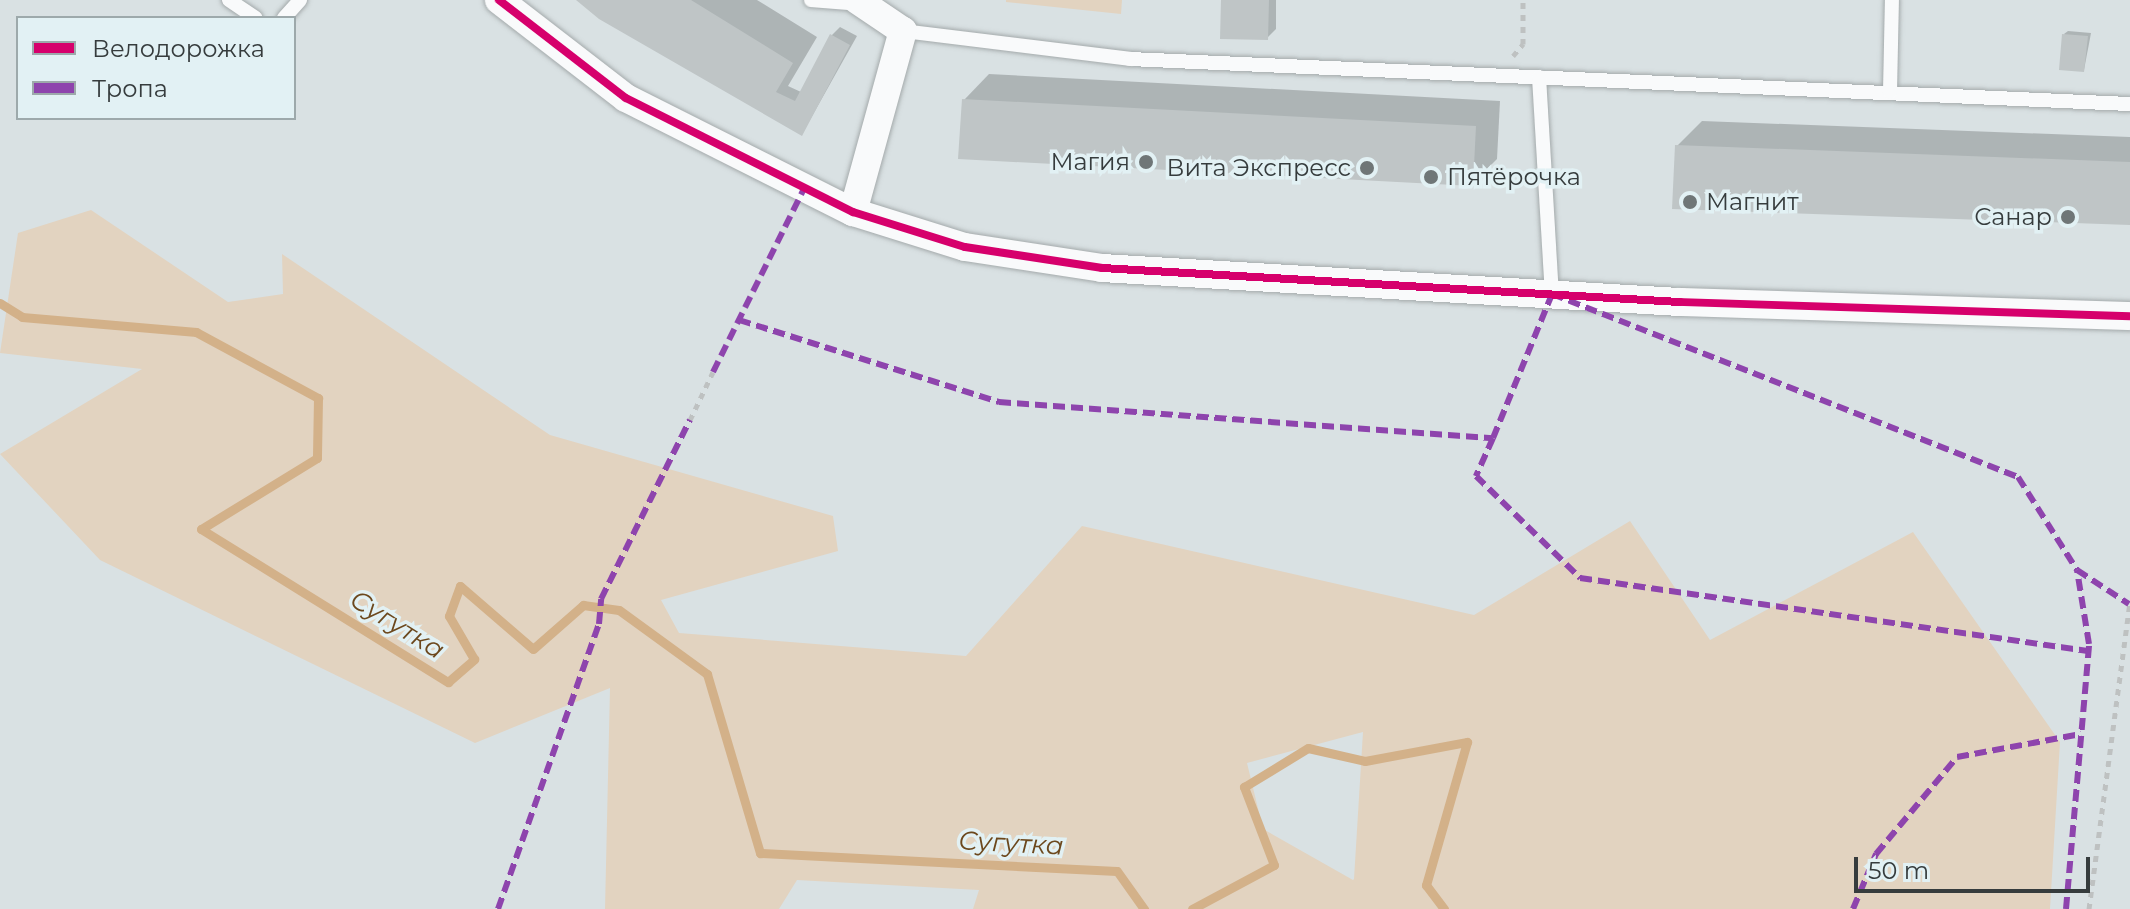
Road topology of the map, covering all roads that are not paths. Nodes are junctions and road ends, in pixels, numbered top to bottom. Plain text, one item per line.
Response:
1 (229, 0) edge
2 (300, 0) edge
3 (499, 0) edge
4 (811, 0) edge
5 (1892, 0) edge
6 (859, 2) edge
7 (253, 16) edge
8 (286, 16) edge
9 (903, 31) junction
10 (1539, 77) junction
11 (1890, 92) junction
12 (2130, 104) edge
13 (853, 212) junction
14 (1552, 294) junction
15 (2130, 316) edge

1 - 7 lane
2 - 8 lane
3 - 13 street
4 - 6 lane
5 - 11 lane
6 - 9 street
9 - 10 lane
9 - 13 street
10 - 11 lane
10 - 14 lane
11 - 12 lane
13 - 14 street
14 - 15 street

